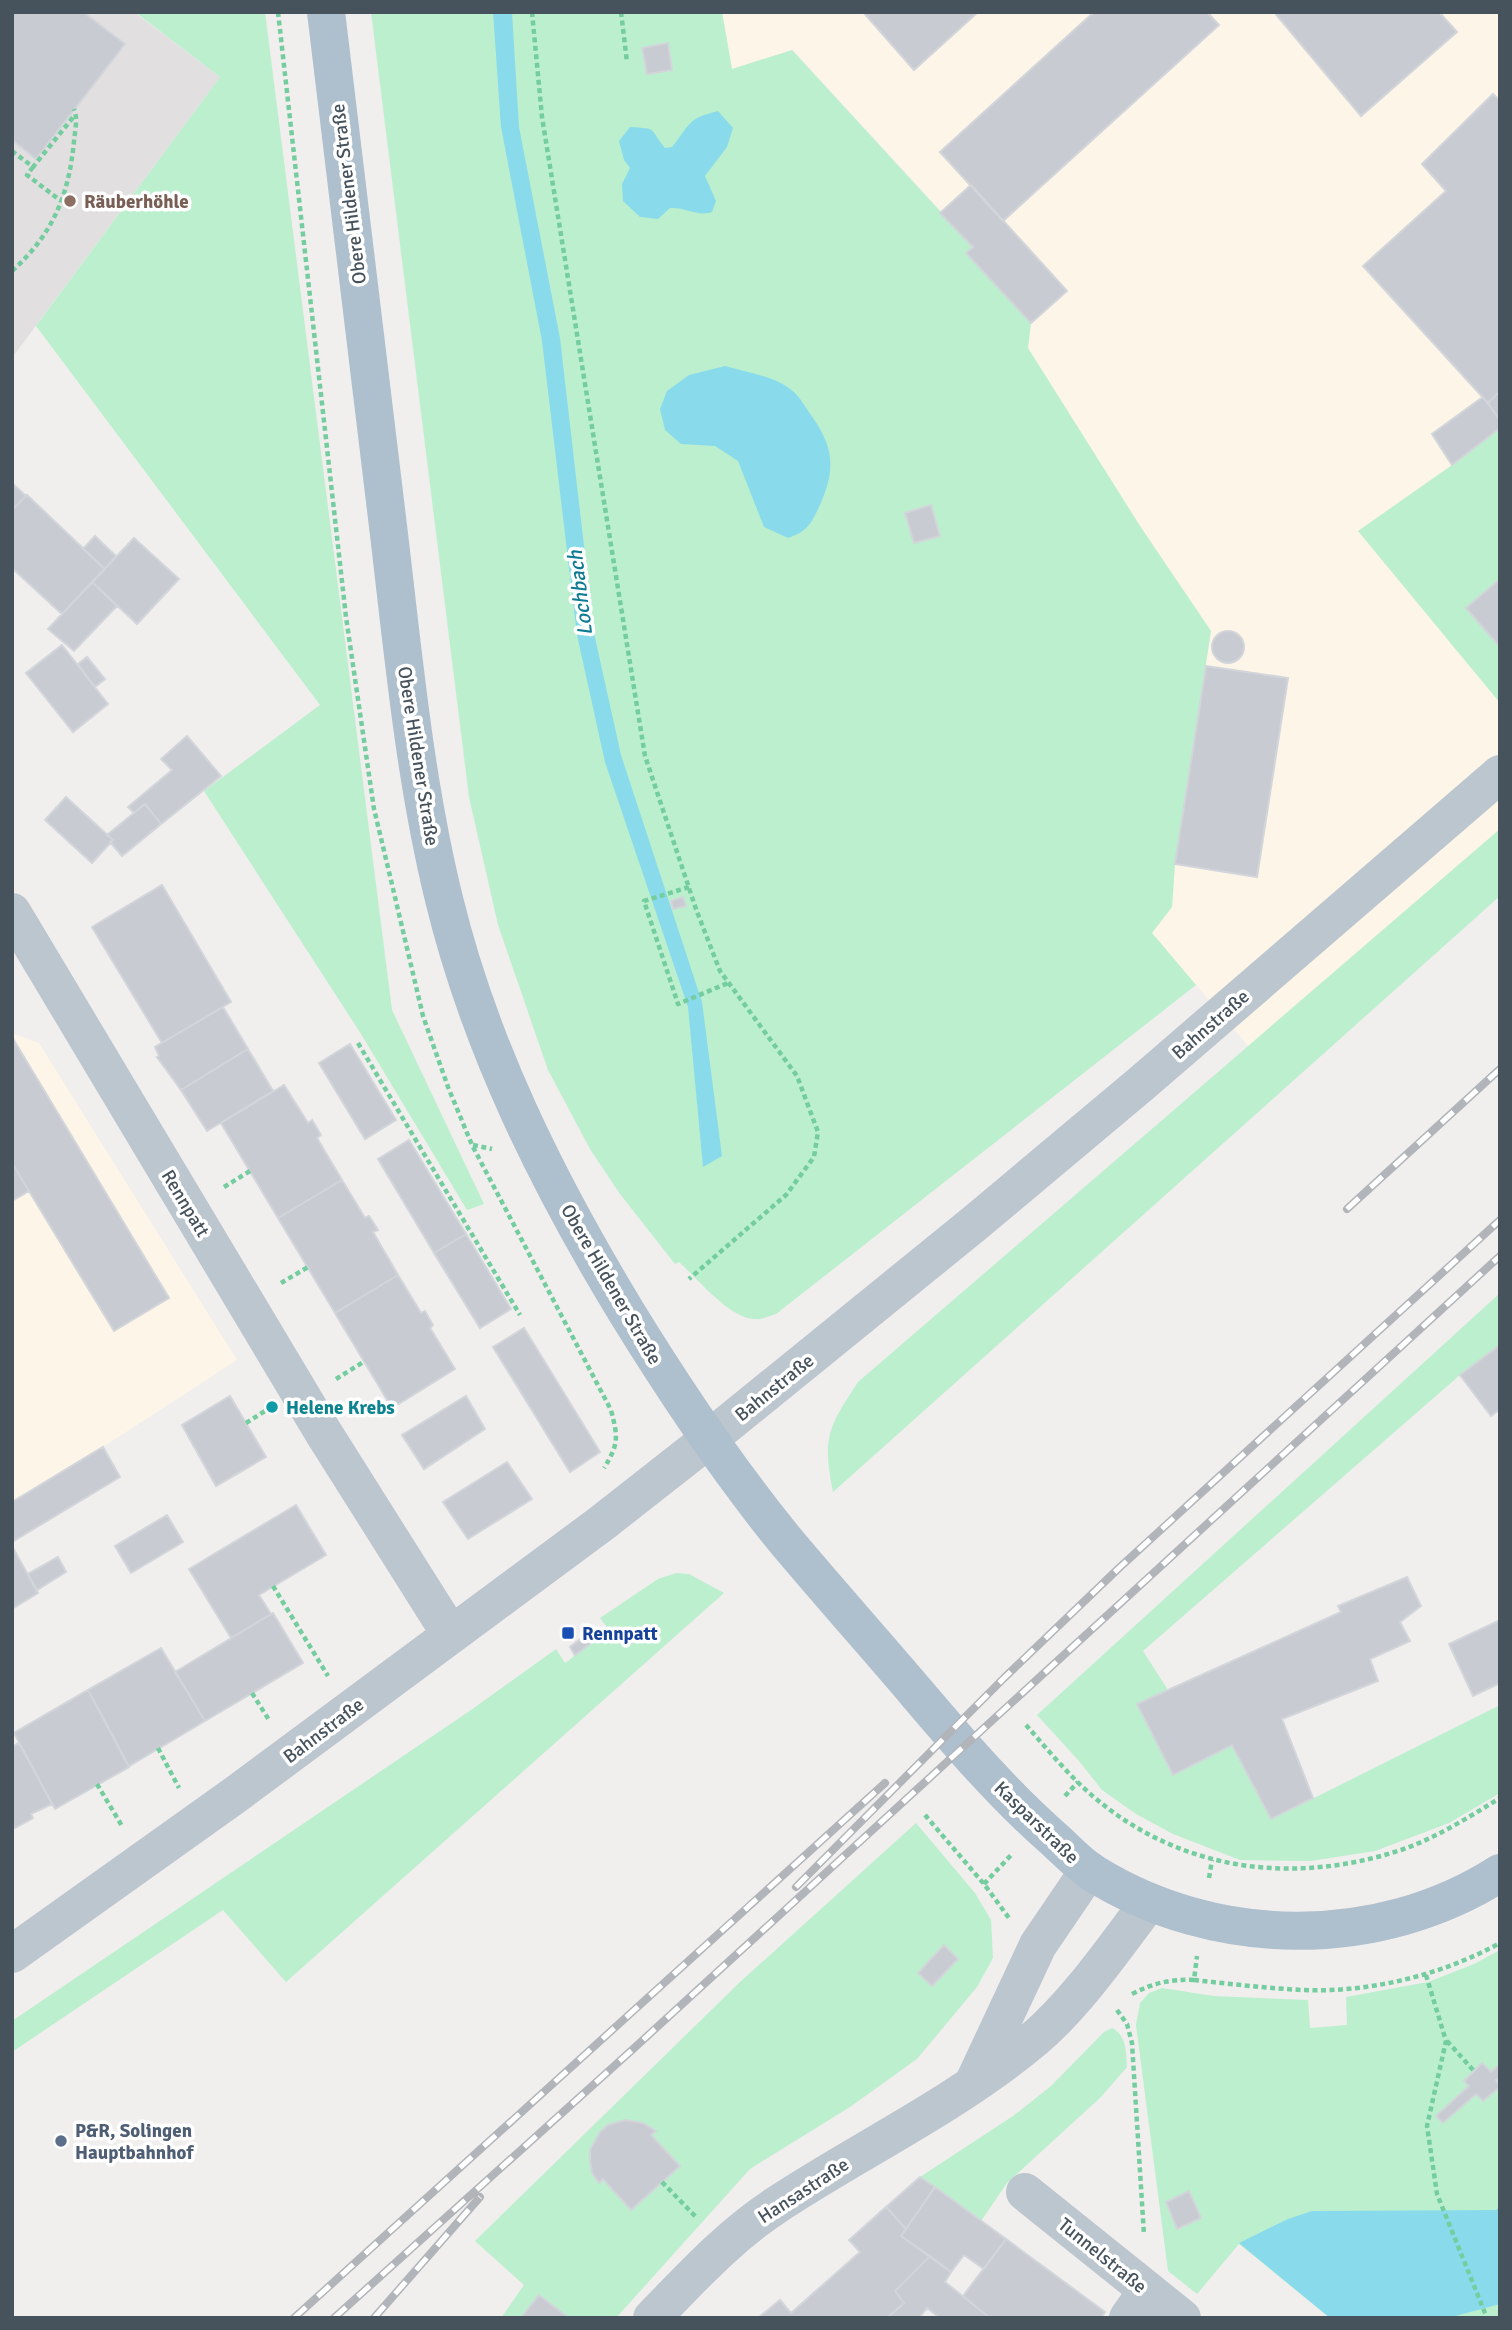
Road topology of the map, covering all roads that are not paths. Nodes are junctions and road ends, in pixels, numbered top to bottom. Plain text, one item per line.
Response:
1 (326, 12) edge
2 (1500, 774) edge
3 (12, 912) edge
4 (709, 1439) junction
5 (451, 1635) junction
6 (1089, 1870) junction
7 (1500, 1873) edge
8 (1149, 1902) junction
9 (12, 1954) edge
10 (972, 2086) junction
11 (1025, 2192) dead end
12 (1138, 2305) edge
13 (652, 2318) edge
14 (1182, 2318) edge

1 - 4 main road, Obere Hildener Straße
2 - 4 street, Bahnstraße
3 - 5 street, Rennpatt
4 - 5 street, Bahnstraße
4 - 6 main road, Kasparstraße
5 - 9 street, Bahnstraße
6 - 8 main road, Kasparstraße
6 - 10 street
7 - 8 main road, Kasparstraße
8 - 10 street, Hansastraße
10 - 13 street, Hansastraße
11 - 12 street, Tunnelstraße
12 - 14 street, Tunnelstraße

